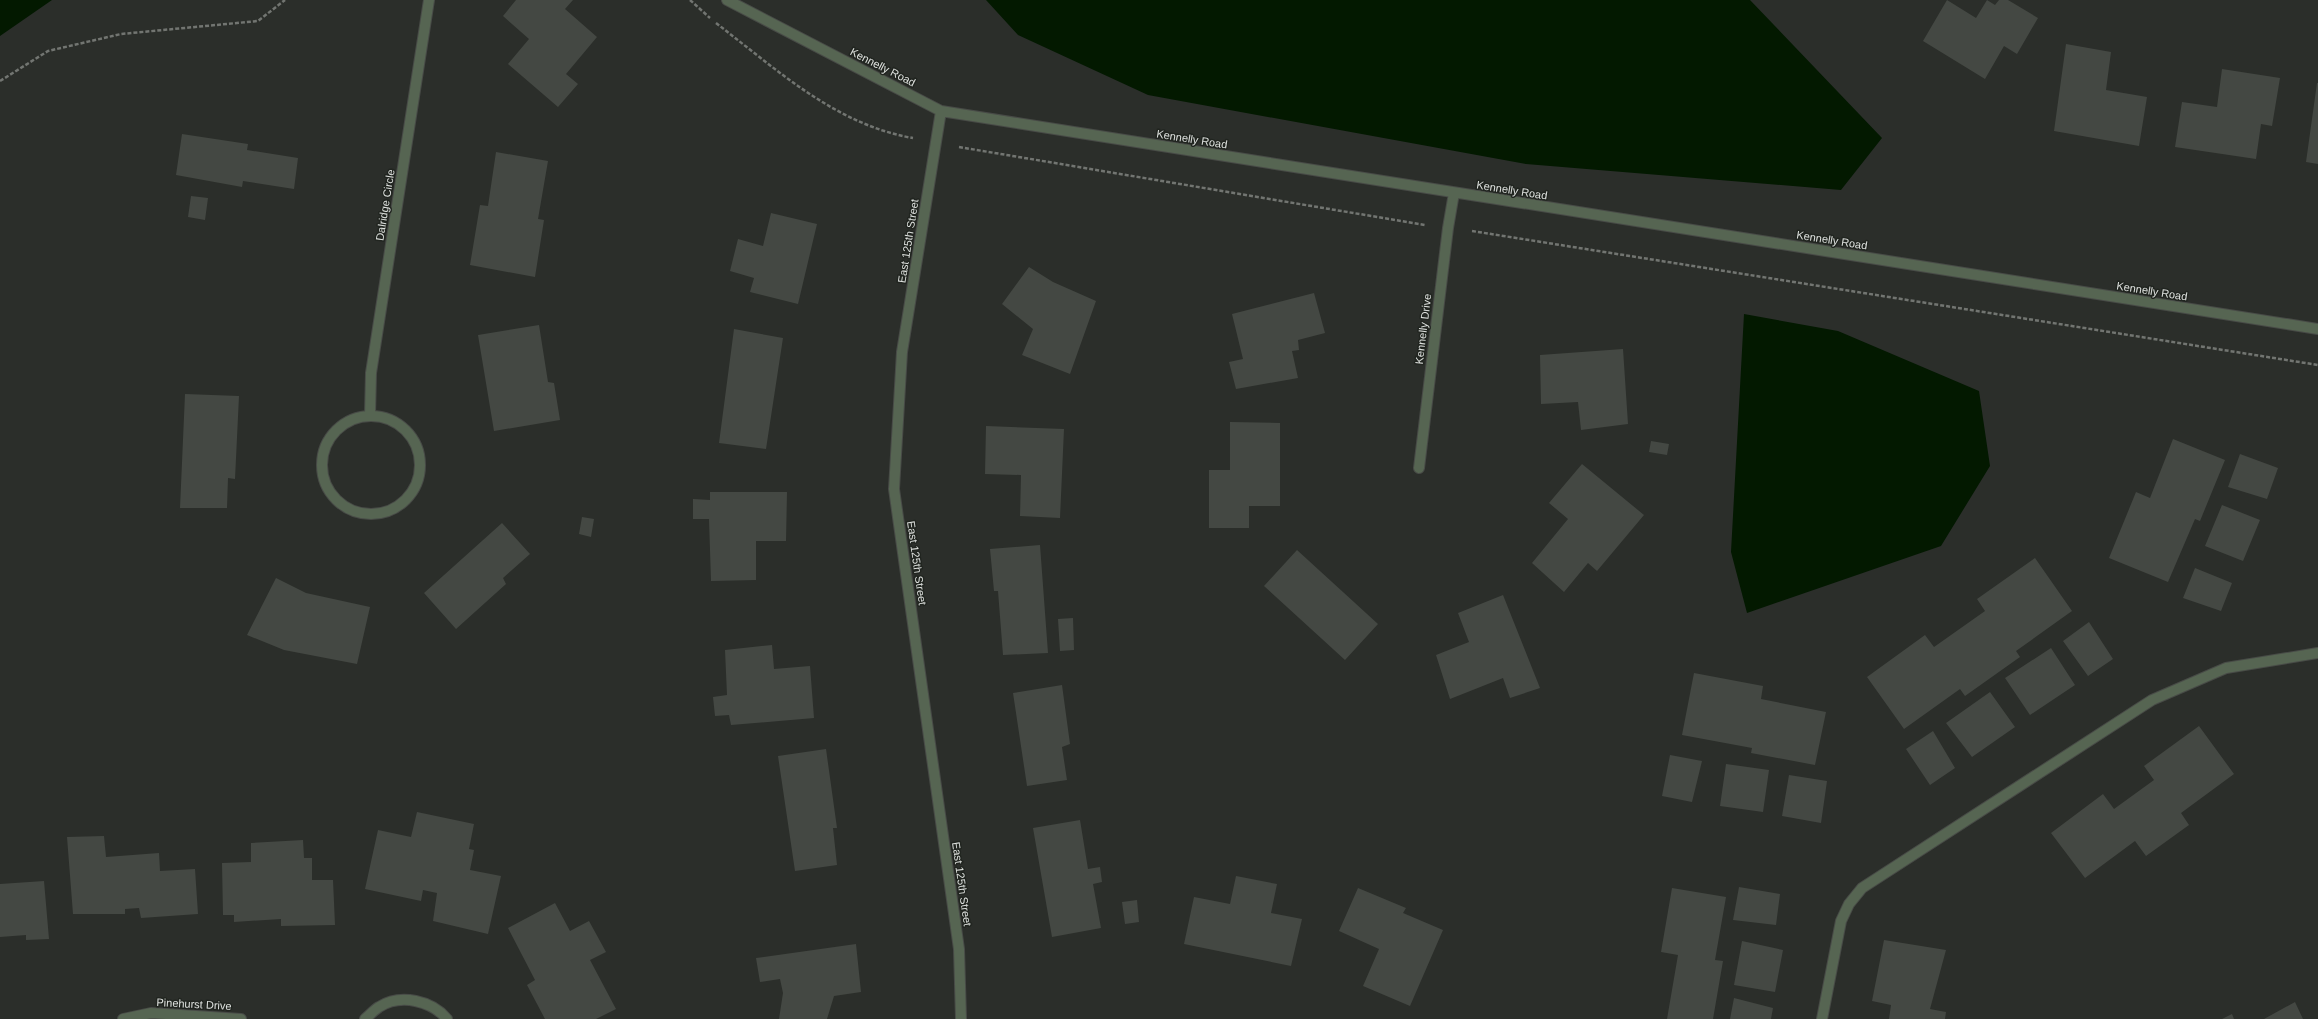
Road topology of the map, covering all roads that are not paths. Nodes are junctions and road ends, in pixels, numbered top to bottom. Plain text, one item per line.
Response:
1 (429, 0) edge
2 (727, 0) edge
3 (941, 111) junction
4 (1454, 193) junction
5 (2318, 329) edge
6 (370, 415) junction
7 (1419, 468) dead end
8 (2318, 653) edge
9 (123, 1019) edge
10 (241, 1019) edge
11 (365, 1019) edge
12 (447, 1019) edge
13 (961, 1019) edge
14 (1822, 1019) edge

1 - 6 street, Dalridge Circle
2 - 3 street, Kennelly Road
3 - 4 street, Kennelly Road
3 - 13 street, East 125th Street
4 - 5 street, Kennelly Road
4 - 7 street, Kennelly Drive
6 - 6 street
8 - 14 street
9 - 10 street, Pinehurst Drive
11 - 12 street

